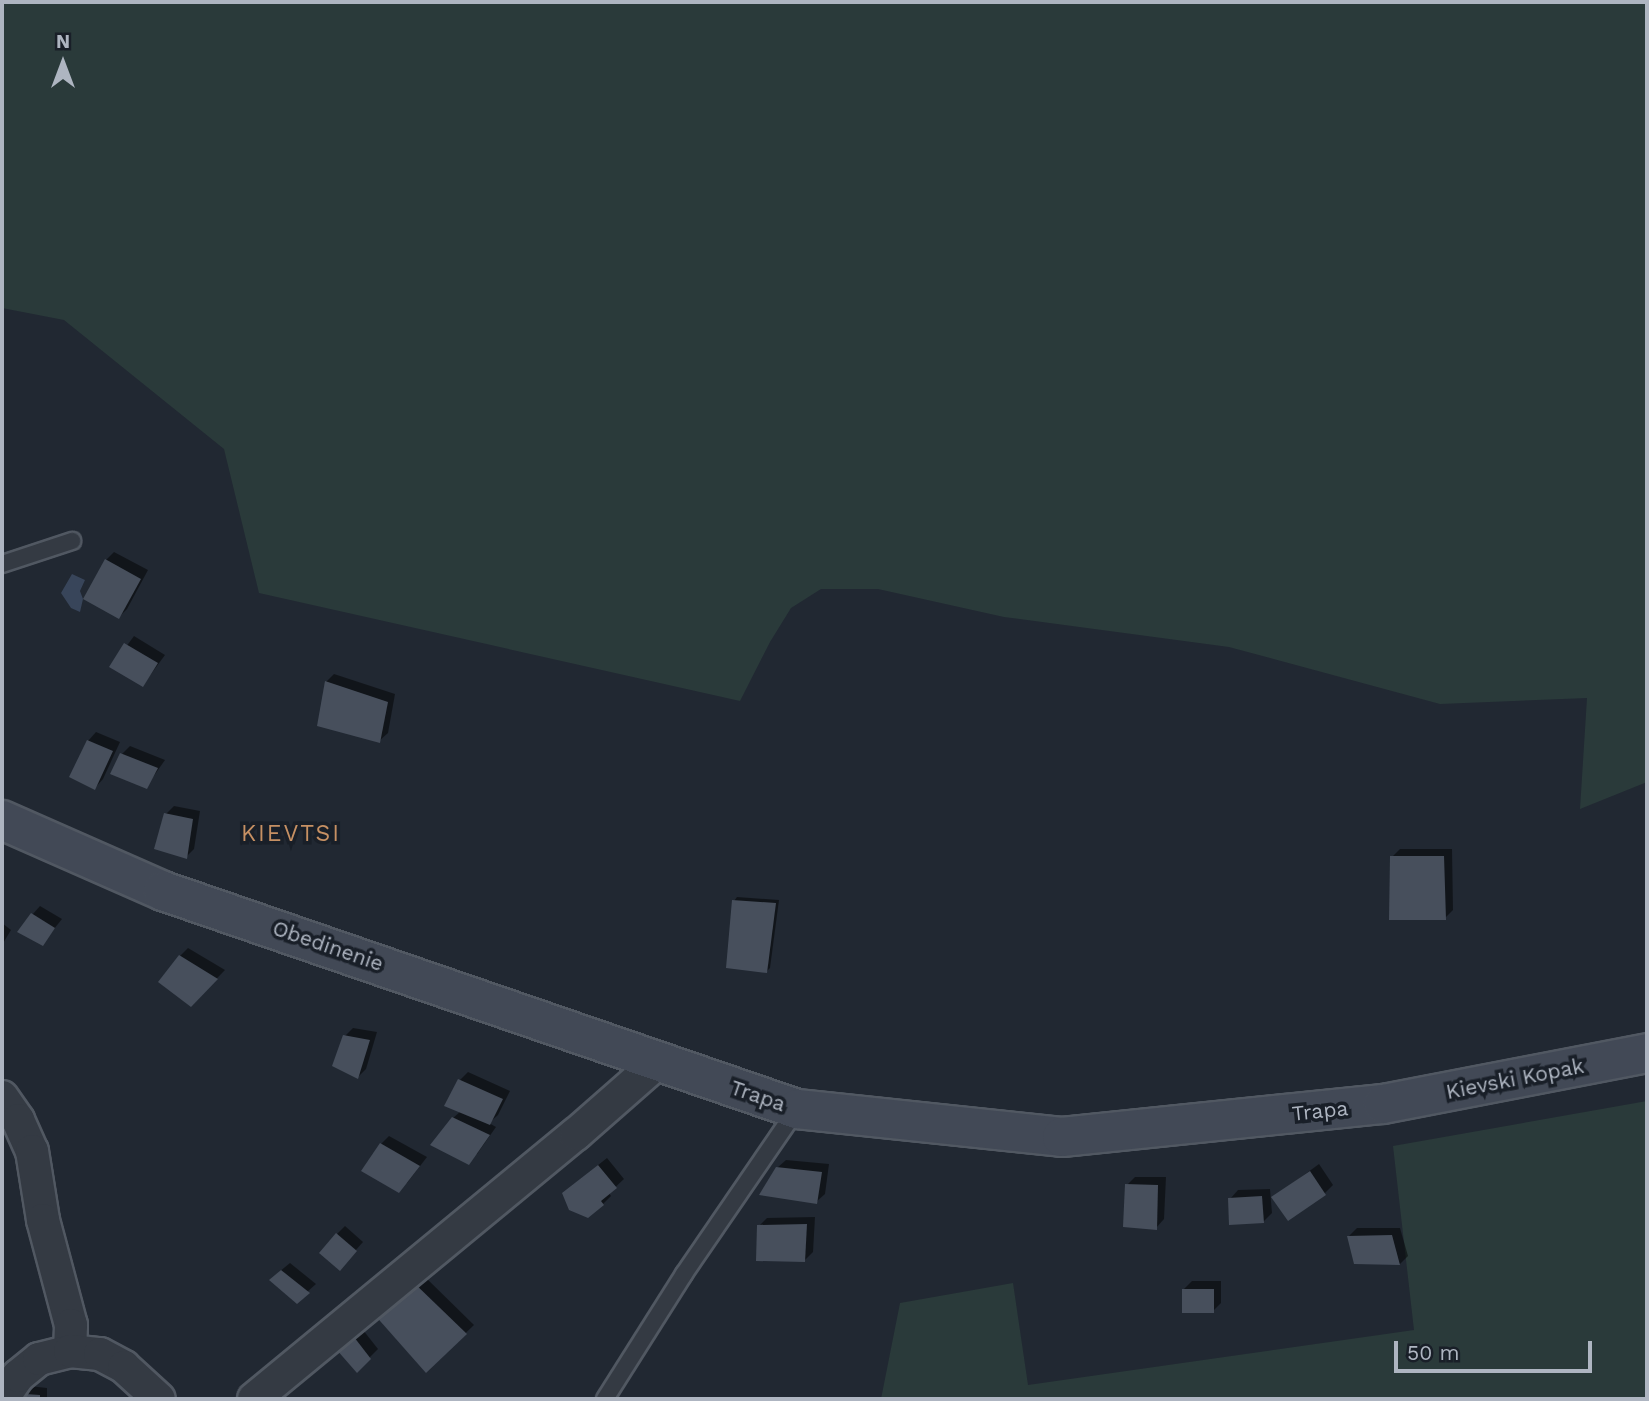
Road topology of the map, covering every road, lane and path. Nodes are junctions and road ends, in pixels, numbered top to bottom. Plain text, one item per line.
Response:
1 (72, 541) dead end
2 (2, 564) edge
3 (2, 820) edge
4 (1647, 1053) edge
5 (658, 1062) junction
6 (2, 1097) edge
7 (1383, 1104) joint
8 (797, 1109) junction
9 (70, 1351) junction
10 (2, 1399) edge
11 (159, 1399) edge
12 (254, 1399) edge
13 (606, 1399) edge

1 - 2 lane
3 - 5 street, Obedinenie
4 - 7 street, Kievski Kopak
5 - 8 street, Trapa
5 - 12 street
6 - 9 street
7 - 8 street, Trapa
8 - 13 lane
9 - 10 street
9 - 11 street

